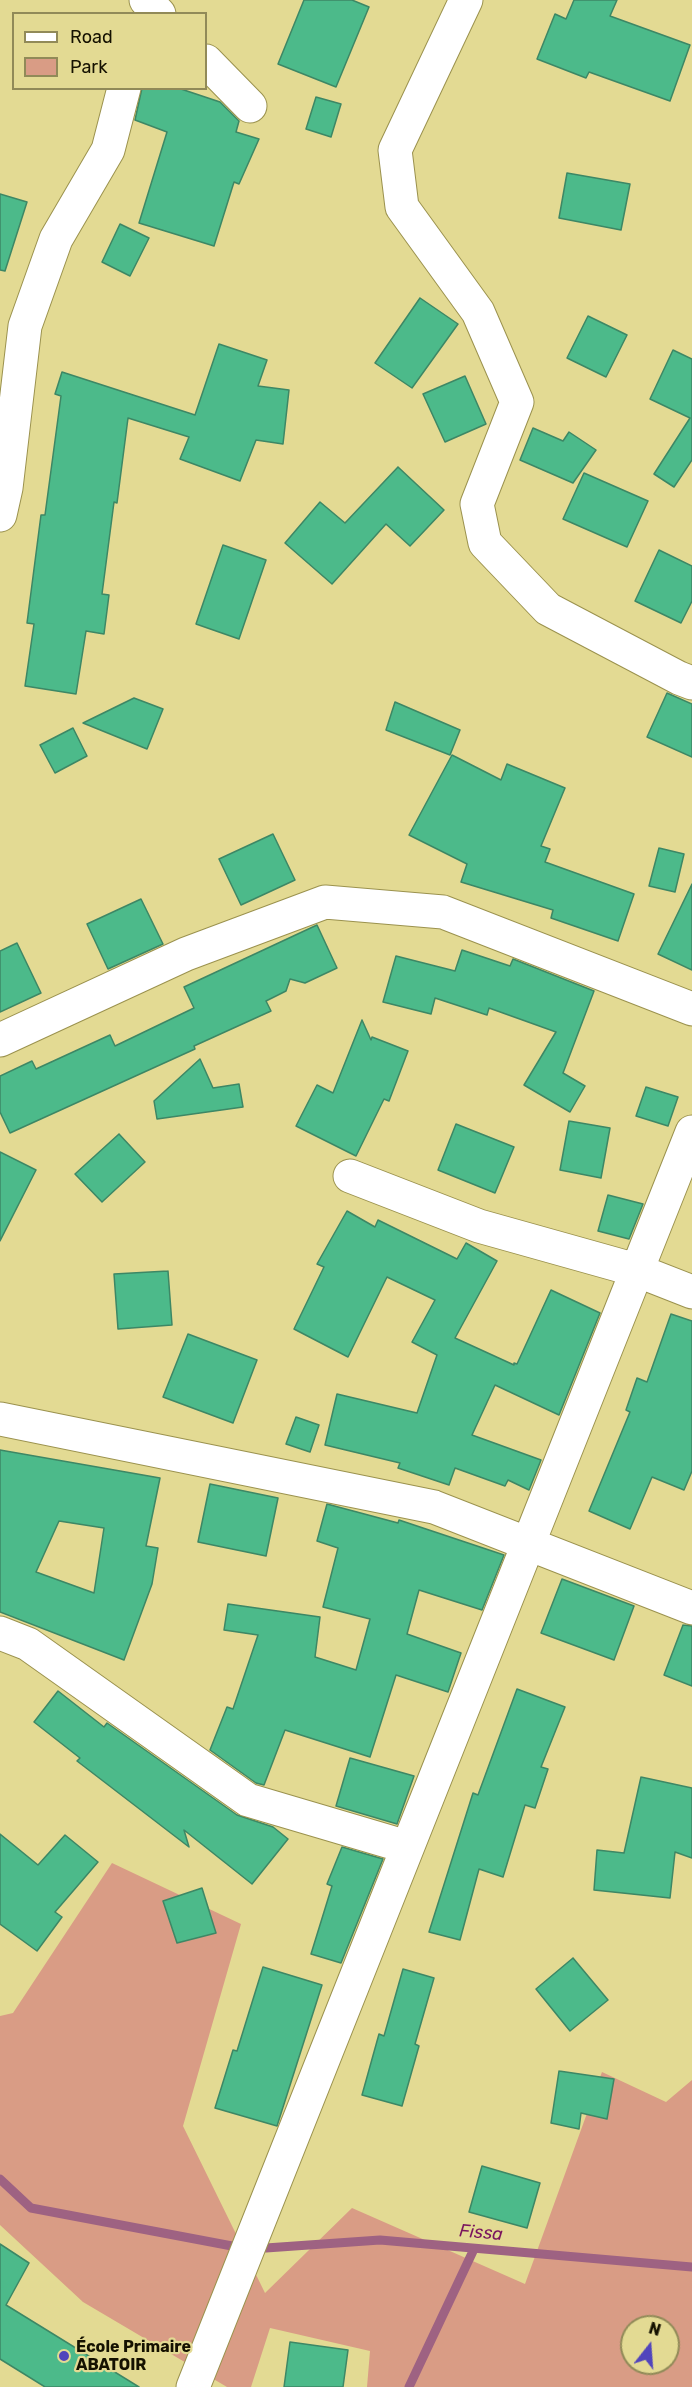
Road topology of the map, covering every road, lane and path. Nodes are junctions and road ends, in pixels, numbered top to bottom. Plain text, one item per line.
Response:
1 (146, 0) edge
2 (466, 0) edge
3 (157, 12) edge
4 (207, 62) edge
5 (123, 90) edge
6 (250, 106) dead end
7 (0, 374) edge
8 (9, 460) junction
9 (0, 515) edge
10 (692, 683) edge
11 (692, 1009) edge
12 (0, 1040) edge
13 (692, 1132) edge
14 (350, 1176) dead end
15 (636, 1270) junction
16 (692, 1292) edge
17 (0, 1419) edge
18 (530, 1544) junction
19 (692, 1608) edge
20 (0, 1633) edge
21 (407, 1847) junction
22 (193, 2387) edge

1 - 3 street
2 - 10 street
4 - 6 street
5 - 8 street
7 - 8 street
8 - 9 street
11 - 12 street
13 - 15 street
14 - 15 street
15 - 16 street
15 - 18 street
17 - 18 street
18 - 19 street
18 - 21 street
20 - 21 street
21 - 22 street

